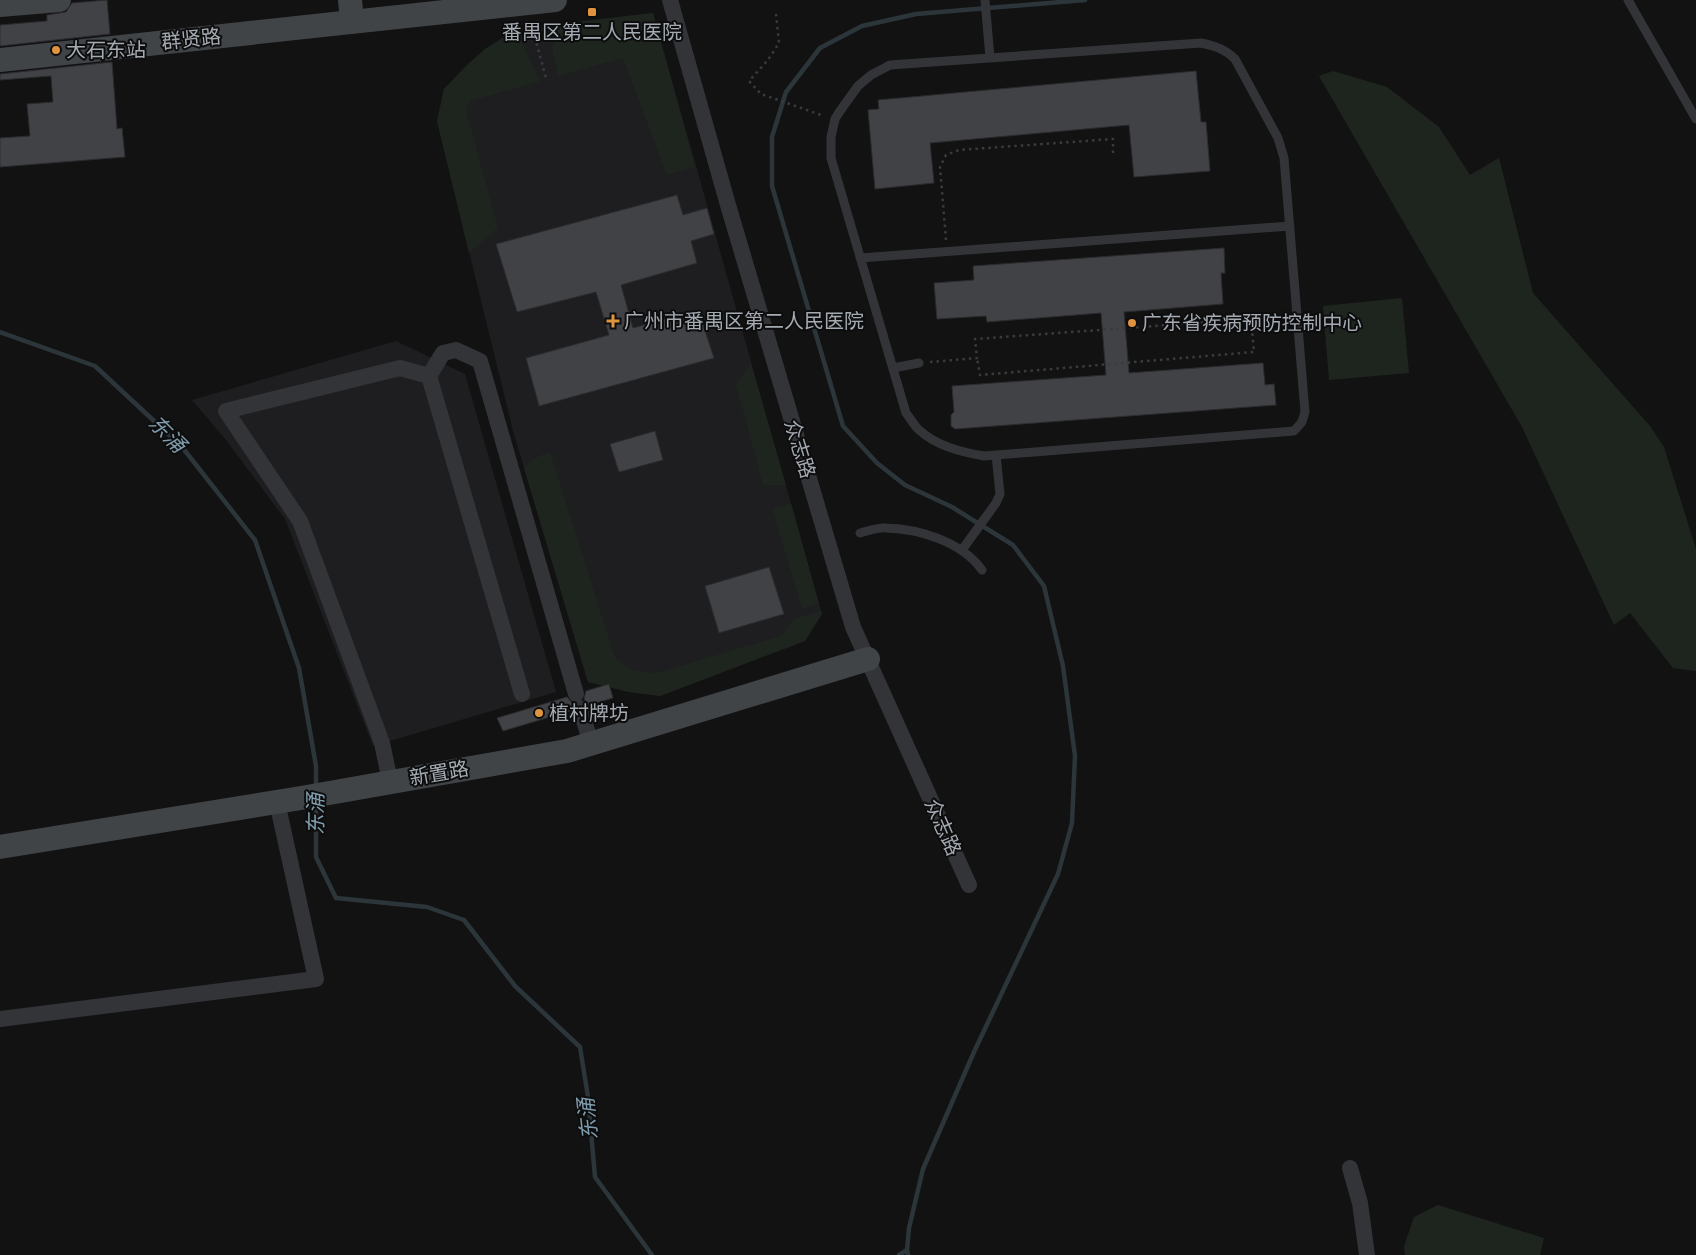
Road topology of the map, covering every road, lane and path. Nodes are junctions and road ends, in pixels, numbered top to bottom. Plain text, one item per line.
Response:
1 (59, 0) edge
2 (555, 0) edge
3 (670, 0) edge
4 (985, 0) edge
5 (1628, 0) edge
6 (0, 6) edge
7 (351, 11) edge
8 (776, 14) dead end
9 (534, 24) dead end
10 (990, 58) junction
11 (0, 60) edge
12 (546, 78) dead end
13 (835, 119) junction
14 (1696, 119) edge
15 (1113, 152) dead end
16 (1290, 226) junction
17 (947, 251) junction
18 (860, 258) junction
19 (977, 358) junction
20 (918, 363) joint
21 (893, 368) junction
22 (430, 376) junction
23 (996, 455) junction
24 (860, 533) dead end
25 (962, 550) junction
26 (982, 570) dead end
27 (868, 659) junction
28 (522, 694) dead end
29 (592, 743) junction
30 (390, 782) junction
31 (277, 802) junction
32 (0, 846) edge
33 (969, 885) dead end
34 (0, 1019) edge
35 (1350, 1168) dead end
36 (1367, 1255) edge

1 - 6 street
2 - 7 street, 群贤路
3 - 27 street, 众志路
4 - 10 lane
5 - 14 lane
7 - 11 street, 群贤路
8 - 13 path
9 - 12 path
10 - 13 lane
10 - 16 lane
13 - 18 lane
15 - 17 path
16 - 17 lane
16 - 23 lane
17 - 18 lane
18 - 21 lane
19 - 19 path
19 - 20 path
20 - 21 lane
21 - 23 lane
22 - 28 street
22 - 29 street
22 - 30 street
23 - 25 lane
24 - 25 lane
25 - 26 lane
27 - 29 street, 新置路
27 - 33 street, 众志路
29 - 30 street, 新置路
30 - 31 street, 新置路
31 - 32 street, 新置路
31 - 34 street
35 - 36 street

